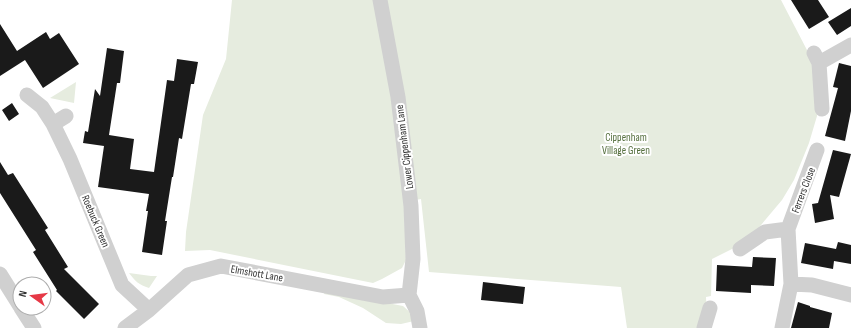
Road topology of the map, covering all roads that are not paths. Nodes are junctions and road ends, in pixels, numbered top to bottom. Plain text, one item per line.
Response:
1 (380, 0) edge
2 (851, 45) edge
3 (28, 95) dead end
4 (822, 109) dead end
5 (817, 150) dead end
6 (788, 229) junction
7 (740, 249) dead end
8 (0, 274) edge
9 (791, 284) junction
10 (12, 293) edge
11 (409, 295) junction
12 (851, 295) edge
13 (710, 308) dead end
14 (149, 310) junction
15 (27, 316) edge
16 (34, 328) edge
17 (125, 328) edge
18 (420, 328) edge
19 (704, 328) edge
20 (782, 328) edge

1 - 11 street, Lower Cippenham Lane
2 - 4 street
3 - 14 street, Roebuck Green
5 - 6 street, Ferrers Close
6 - 7 street
6 - 9 street, Ferrers Close
8 - 10 street
9 - 12 street
9 - 20 street, Ferrers Close
11 - 14 street, Elmshott Lane
11 - 18 street
13 - 19 street
14 - 17 street, Elmshott Lane
15 - 16 street

